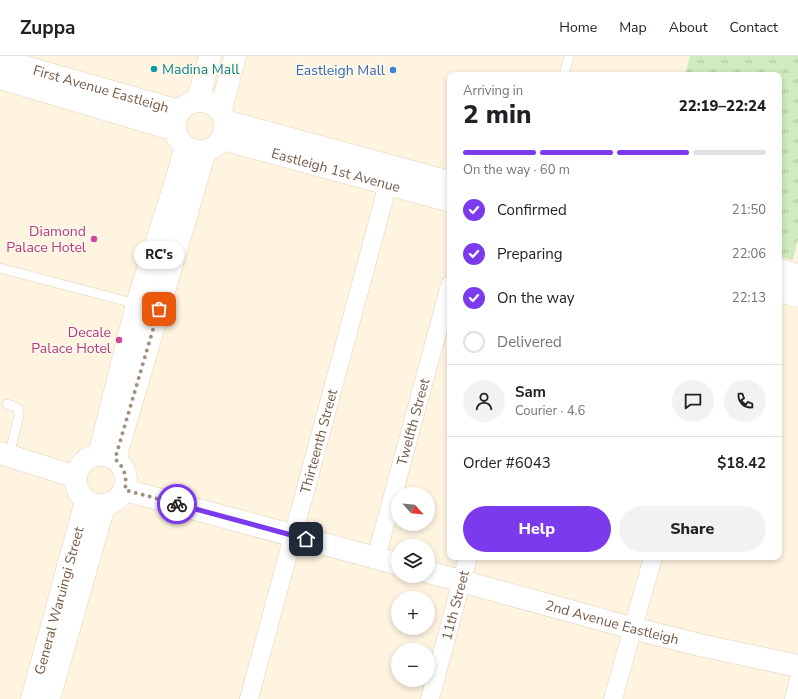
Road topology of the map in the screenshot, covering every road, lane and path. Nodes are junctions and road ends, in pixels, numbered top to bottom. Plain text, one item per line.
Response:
1 (210, 56) edge
2 (236, 56) edge
3 (569, 56) edge
4 (0, 60) edge
5 (565, 72) edge
6 (0, 78) edge
7 (202, 130) junction
8 (447, 181) edge
9 (388, 184) junction
10 (447, 200) edge
11 (0, 268) edge
12 (782, 271) edge
13 (798, 275) edge
14 (782, 292) edge
15 (447, 296) edge
16 (798, 296) edge
17 (137, 304) junction
18 (8, 404) dead end
19 (5, 455) edge
20 (107, 457) junction
21 (76, 477) junction
22 (125, 490) junction
23 (95, 504) junction
24 (292, 535) junction
25 (376, 558) junction
26 (467, 560) edge
27 (652, 560) edge
28 (391, 562) edge
29 (435, 574) edge
30 (461, 581) junction
31 (632, 628) junction
32 (798, 666) edge
33 (798, 682) edge
34 (32, 699) edge
35 (49, 699) edge
36 (249, 699) edge
37 (430, 699) edge
38 (613, 699) edge
39 (794, 699) edge

1 - 7 main road
2 - 7 main road
3 - 5 lane
4 - 7 main road, First Avenue Eastleigh
6 - 7 main road, First Avenue Eastleigh
7 - 8 main road, Eastleigh 1st Avenue
7 - 9 main road, Eastleigh 1st Avenue
7 - 17 main road
7 - 20 main road
9 - 10 main road, Eastleigh 1st Avenue
9 - 24 street, Thirteenth Street
11 - 17 lane
12 - 13 main road
14 - 16 main road
15 - 25 street, Twelfth Street
17 - 20 main road
18 - 19 lane
19 - 21 main road
20 - 21 main road
20 - 22 main road
21 - 23 main road
22 - 23 main road
22 - 24 main road
23 - 34 main road, General Waruingi Street
23 - 35 main road, General Waruingi Street
24 - 25 main road
24 - 36 street, Thirteenth Street
25 - 28 main road
26 - 30 street, 11th Street
27 - 31 street
29 - 30 main road, 2nd Avenue Eastleigh
30 - 31 main road, 2nd Avenue Eastleigh
30 - 37 street, 11th Street
31 - 32 main road, 2nd Avenue Eastleigh
31 - 38 street
33 - 39 street

